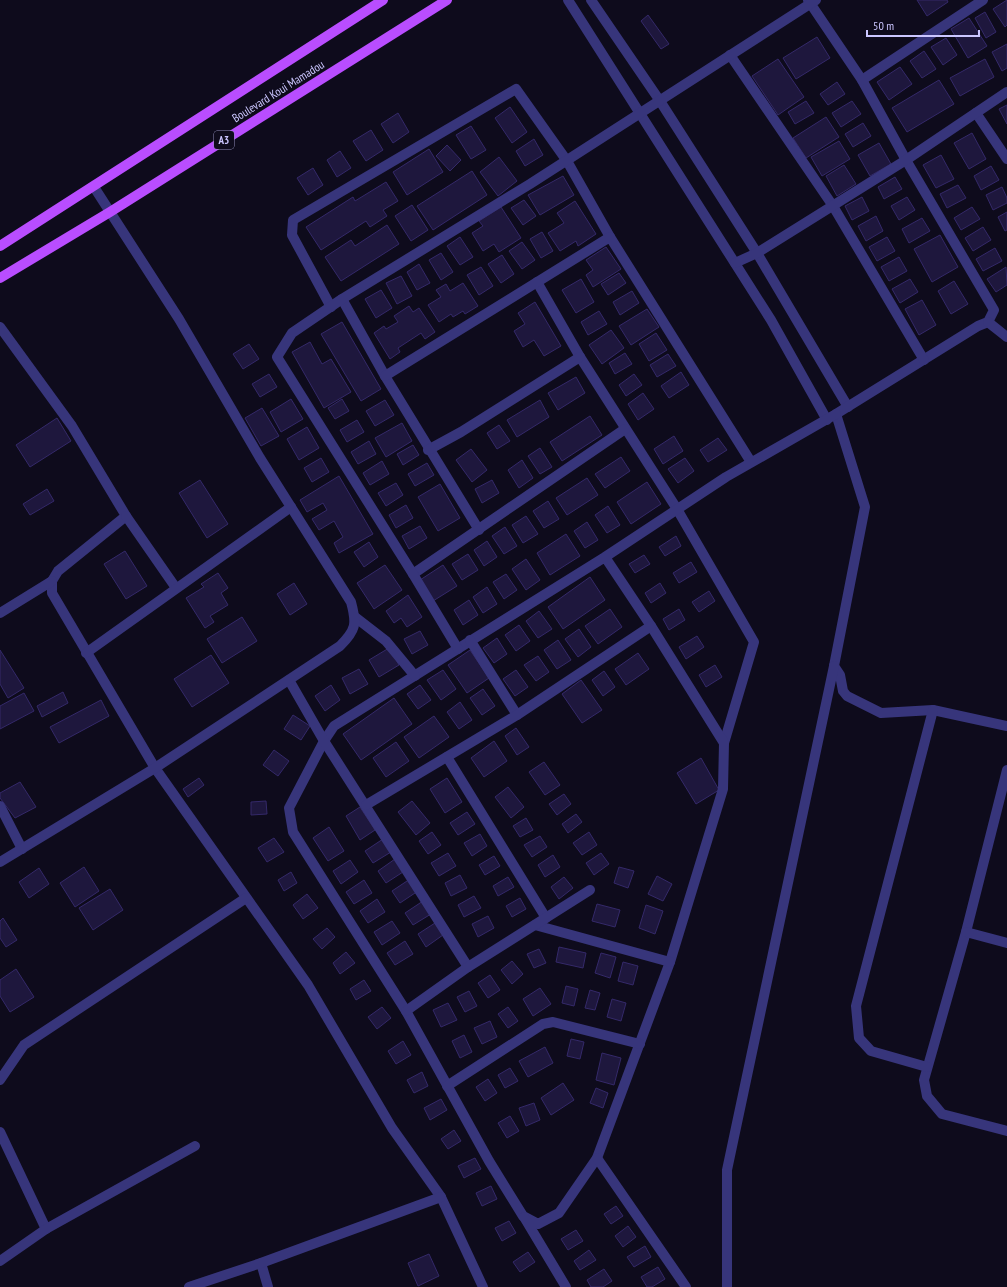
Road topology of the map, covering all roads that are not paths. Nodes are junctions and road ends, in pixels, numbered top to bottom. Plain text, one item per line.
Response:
1 (383, 0) edge
2 (447, 0) edge
3 (568, 0) edge
4 (591, 0) edge
5 (983, 0) edge
6 (812, 1) edge
7 (730, 55) junction
8 (862, 80) junction
9 (1007, 92) edge
10 (660, 101) junction
11 (976, 113) junction
12 (639, 114) junction
13 (1007, 159) edge
14 (906, 160) junction
15 (567, 161) junction
16 (94, 187) junction
17 (832, 206) junction
18 (110, 212) junction
19 (610, 237) junction
20 (0, 246) edge
21 (757, 253) junction
22 (735, 263) junction
23 (0, 278) edge
24 (537, 282) junction
25 (342, 299) junction
26 (331, 306) junction
27 (988, 322) junction
28 (0, 327) edge
29 (1007, 337) edge
30 (580, 357) junction
31 (924, 360) junction
32 (384, 376) junction
33 (848, 406) junction
34 (836, 414) junction
35 (827, 420) junction
36 (625, 429) junction
37 (428, 450) junction
38 (751, 462) junction
39 (291, 507) junction
40 (677, 509) junction
41 (126, 516) junction
42 (479, 530) junction
43 (605, 557) junction
44 (413, 574) junction
45 (52, 581) junction
46 (176, 588) junction
47 (0, 613) edge
48 (356, 617) junction
49 (651, 626) junction
50 (470, 640) junction
51 (458, 649) junction
52 (86, 653) junction
53 (834, 666) junction
54 (415, 676) junction
55 (289, 680) junction
56 (933, 710) junction
57 (517, 715) junction
58 (1007, 726) edge
59 (324, 741) junction
60 (724, 743) junction
61 (447, 757) junction
62 (155, 768) junction
63 (1007, 770) edge
64 (366, 805) junction
65 (0, 806) edge
66 (22, 849) junction
67 (0, 862) edge
68 (590, 890) dead end
69 (246, 898) junction
70 (546, 918) junction
71 (535, 925) junction
72 (966, 932) junction
73 (1007, 943) edge
74 (670, 962) junction
75 (468, 967) junction
76 (406, 1011) junction
77 (640, 1044) junction
78 (927, 1067) junction
79 (0, 1080) edge
80 (447, 1086) junction
81 (1007, 1130) edge
82 (0, 1132) edge
83 (195, 1146) dead end
84 (597, 1158) junction
85 (441, 1197) junction
86 (523, 1216) junction
87 (46, 1229) junction
88 (0, 1261) edge
89 (261, 1263) junction
90 (189, 1287) edge
91 (268, 1287) edge
92 (483, 1287) edge
93 (566, 1287) edge
94 (686, 1287) edge
95 (727, 1287) edge

1 - 16 main road, Boulevard Koui Mamadou
2 - 18 main road, Boulevard Koui Mamadou / A3
3 - 12 street
4 - 10 street
5 - 8 street
6 - 7 street
6 - 8 street
7 - 10 street
7 - 17 street
8 - 14 street
9 - 11 street
10 - 12 street
10 - 21 street
11 - 13 street
11 - 14 street
12 - 15 street
12 - 22 street
14 - 17 street
14 - 27 street
15 - 19 street
15 - 25 street
15 - 26 street
16 - 18 street
16 - 20 main road, Boulevard Koui Mamadou
17 - 21 street
17 - 31 street
18 - 23 main road, Boulevard Koui Mamadou / A3
18 - 39 street
19 - 24 street
19 - 38 street
21 - 22 street
21 - 33 street
22 - 35 street
24 - 30 street
24 - 32 street
25 - 26 street
25 - 32 street
26 - 44 street
27 - 29 street
27 - 31 street
28 - 41 street
30 - 36 street
30 - 37 street
31 - 33 street
32 - 37 street
33 - 34 street
34 - 35 street
34 - 53 street
35 - 38 street
36 - 40 street
36 - 42 street
37 - 42 street
38 - 40 street
39 - 46 street
39 - 48 street
40 - 43 street
40 - 60 street
41 - 45 street
41 - 46 street
42 - 44 street
43 - 49 street
43 - 50 street
44 - 51 street
45 - 47 street
45 - 52 street
46 - 52 street
48 - 54 street
48 - 55 street
49 - 57 street
49 - 60 street
50 - 51 street
50 - 57 street
51 - 54 street
52 - 62 street
53 - 56 street
53 - 95 street
54 - 59 street
55 - 59 street
55 - 62 street
56 - 58 street
56 - 78 street
57 - 61 street
59 - 64 street
59 - 76 street
60 - 74 street
61 - 64 street
61 - 70 street
62 - 66 street
62 - 69 street
63 - 72 street
64 - 75 street
65 - 66 street
66 - 67 street
68 - 70 street
69 - 79 street
69 - 85 street
70 - 71 street
71 - 74 street
71 - 75 street
72 - 73 street
72 - 78 street
74 - 77 street
75 - 76 street
76 - 80 street
77 - 80 street
77 - 84 street
78 - 81 street
80 - 86 street
82 - 87 street
83 - 87 street
84 - 86 street
84 - 94 street
85 - 89 street
85 - 92 street
86 - 93 street
87 - 88 street
89 - 90 street
89 - 91 street

